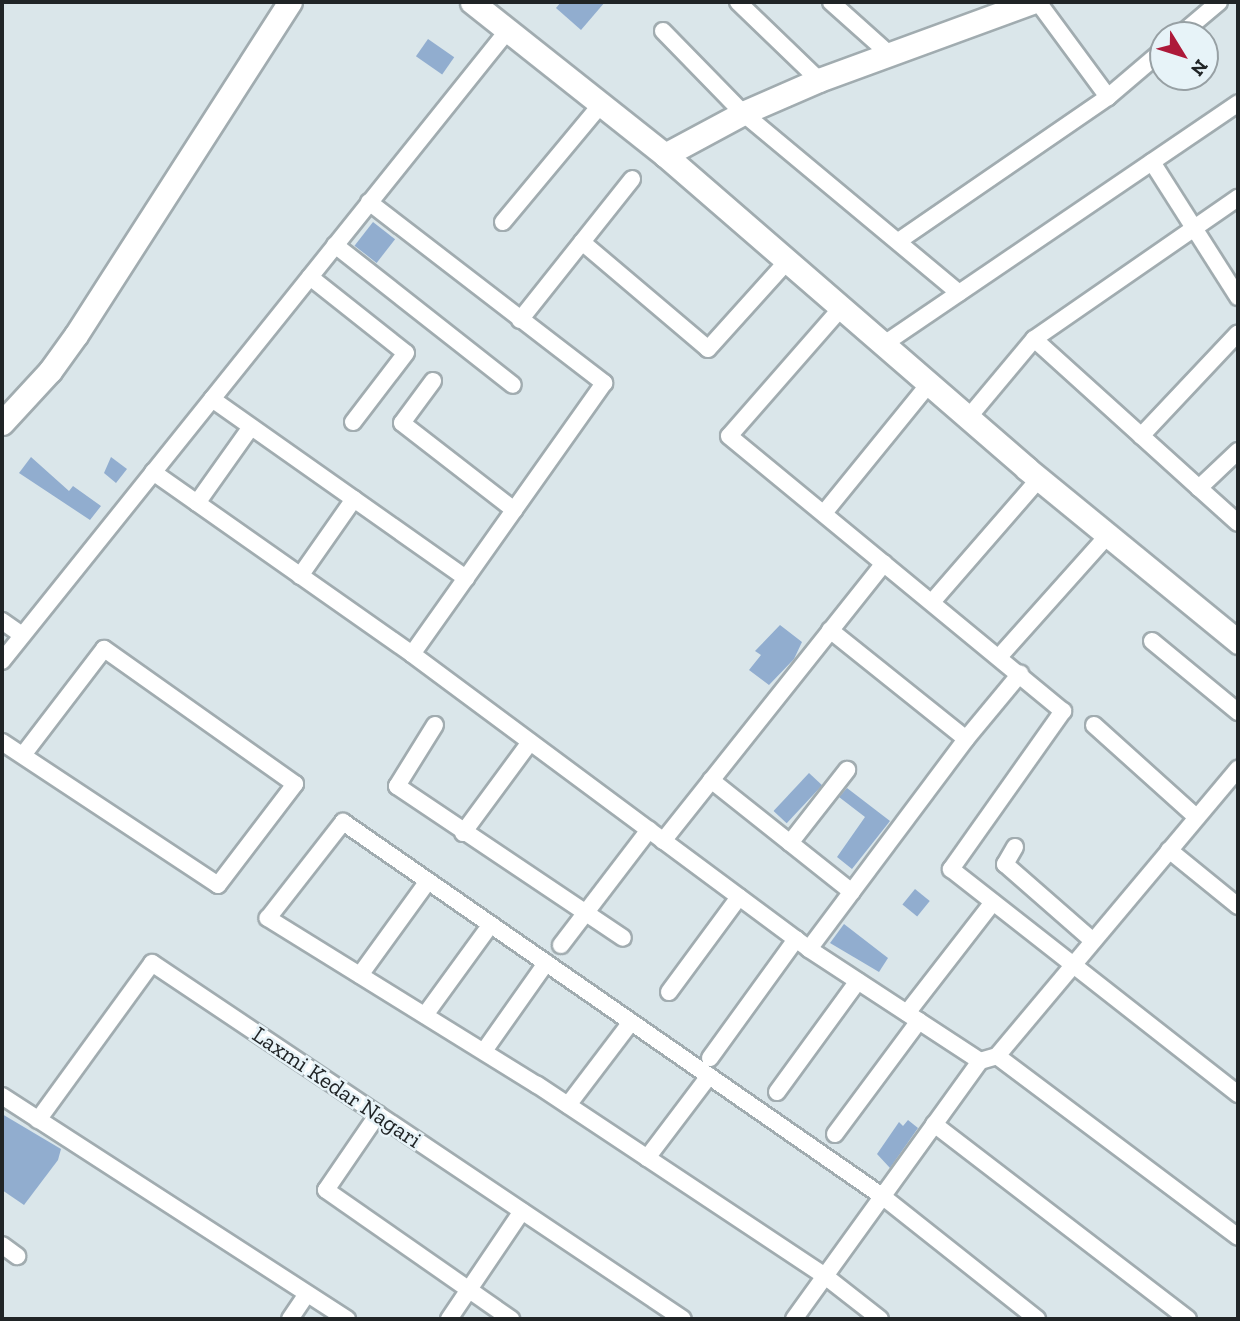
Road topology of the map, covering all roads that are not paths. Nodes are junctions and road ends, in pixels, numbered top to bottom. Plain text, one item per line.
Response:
1 (290, 2) edge
2 (738, 2) edge
3 (831, 2) edge
4 (1032, 2) edge
5 (1038, 2) edge
6 (1219, 2) edge
7 (482, 5) edge
8 (1197, 21) edge
9 (508, 30) junction
10 (663, 31) dead end
11 (888, 53) junction
12 (1149, 62) edge
13 (818, 80) junction
14 (1108, 97) junction
15 (602, 103) junction
16 (1238, 103) edge
17 (743, 113) junction
18 (665, 155) junction
19 (1152, 162) junction
20 (632, 179) dead end
21 (1238, 198) edge
22 (369, 202) junction
23 (503, 222) dead end
24 (1194, 227) junction
25 (900, 240) junction
26 (582, 242) junction
27 (335, 245) junction
28 (788, 260) junction
29 (310, 276) junction
30 (959, 293) junction
31 (1238, 297) edge
32 (842, 307) junction
33 (520, 320) junction
34 (1238, 333) edge
35 (1034, 339) junction
36 (884, 344) junction
37 (433, 381) dead end
38 (929, 384) junction
39 (513, 385) dead end
40 (212, 399) junction
41 (968, 418) junction
42 (353, 422) dead end
43 (2, 423) edge
44 (251, 427) junction
45 (1141, 436) junction
46 (1238, 451) edge
47 (153, 472) junction
48 (1039, 479) junction
49 (1199, 488) junction
50 (354, 499) junction
51 (197, 503) junction
52 (514, 510) junction
53 (824, 513) junction
54 (1238, 523) edge
55 (1108, 536) junction
56 (884, 562) junction
57 (300, 576) junction
58 (466, 578) junction
59 (932, 602) junction
60 (2, 621) edge
61 (831, 630) junction
62 (22, 635) junction
63 (1152, 641) dead end
64 (1238, 642) edge
65 (412, 654) junction
66 (999, 656) junction
67 (2, 660) edge
68 (1020, 674) junction
69 (1238, 712) edge
70 (1094, 724) dead end
71 (435, 725) dead end
72 (966, 739) junction
73 (2, 742) edge
74 (530, 742) junction
75 (23, 755) junction
76 (1238, 769) edge
77 (848, 770) dead end
78 (711, 780) junction
79 (1196, 817) junction
80 (649, 830) junction
81 (463, 833) junction
82 (663, 841) junction
83 (790, 843) junction
84 (1015, 847) dead end
85 (1169, 850) junction
86 (428, 881) junction
87 (852, 892) junction
88 (739, 897) junction
89 (993, 902) junction
90 (1238, 906) edge
91 (587, 915) junction
92 (491, 924) junction
93 (623, 939) dead end
94 (1093, 941) junction
95 (802, 944) junction
96 (561, 945) dead end
97 (546, 963) junction
98 (1074, 964) junction
99 (360, 975) junction
100 (858, 981) junction
101 (669, 992) dead end
102 (425, 1015) junction
103 (913, 1017) junction
104 (631, 1022) junction
105 (484, 1051) junction
106 (997, 1056) junction
107 (710, 1058) dead end
108 (980, 1061) junction
109 (709, 1076) junction
110 (777, 1091) dead end
111 (1238, 1094) edge
112 (2, 1096) edge
113 (568, 1105) junction
114 (378, 1114) junction
115 (38, 1120) junction
116 (934, 1124) junction
117 (835, 1134) dead end
118 (647, 1158) junction
119 (882, 1196) junction
120 (522, 1211) junction
121 (1238, 1237) edge
122 (2, 1245) edge
123 (17, 1256) dead end
124 (825, 1276) junction
125 (468, 1290) junction
126 (307, 1294) junction
127 (290, 1319) edge
128 (346, 1319) edge
129 (449, 1319) edge
130 (511, 1319) edge
131 (683, 1319) edge
132 (794, 1319) edge
133 (880, 1319) edge
134 (1037, 1319) edge
135 (1188, 1319) edge

1 - 43 street
2 - 13 street
3 - 11 street
4 - 11 street
5 - 14 street
6 - 8 street
7 - 9 street
9 - 15 street
9 - 22 street
10 - 17 street
11 - 13 street
12 - 14 street
13 - 17 street
14 - 25 street
15 - 18 street
15 - 23 street
16 - 19 street
17 - 18 street
17 - 25 street
18 - 28 street
19 - 24 street
19 - 30 street
20 - 26 street
21 - 24 street
22 - 27 street
22 - 33 street
24 - 31 street
24 - 35 street
25 - 30 street
26 - 28 street
26 - 33 street
27 - 29 street
27 - 39 street
28 - 32 street
29 - 40 street
29 - 42 street
30 - 36 street
32 - 36 street
32 - 53 street
33 - 52 street
34 - 45 street
35 - 41 street
35 - 45 street
36 - 38 street
37 - 52 street
38 - 41 street
38 - 53 street
40 - 44 street
40 - 47 street
41 - 48 street
44 - 50 street
44 - 51 street
45 - 49 street
46 - 49 street
47 - 51 street
47 - 62 street
48 - 55 street
48 - 59 street
49 - 54 street
50 - 57 street
50 - 58 street
51 - 57 street
52 - 58 street
53 - 56 street
55 - 64 street
55 - 66 street
56 - 59 street
56 - 61 street
57 - 65 street
58 - 65 street
59 - 66 street
60 - 62 street
61 - 72 street
61 - 78 street
62 - 67 street
63 - 69 street
65 - 74 street
66 - 68 street
68 - 72 street
68 - 89 street
70 - 79 street
71 - 81 street
72 - 87 street
73 - 75 street
74 - 80 street
74 - 81 street
75 - 75 street
76 - 79 street
77 - 83 street
78 - 82 street
78 - 83 street
79 - 85 street
80 - 82 street
80 - 91 street
81 - 91 street
82 - 88 street
83 - 87 street
84 - 94 street
85 - 90 street
85 - 94 street
86 - 92 street
86 - 99 street
86 - 99 street
87 - 95 street
88 - 95 street
88 - 101 street
89 - 98 street
89 - 103 street
91 - 93 street
91 - 96 street
92 - 97 street
92 - 102 street
94 - 98 street
95 - 100 street
95 - 107 street
97 - 104 street
97 - 105 street
98 - 106 street
98 - 111 street
99 - 102 street
100 - 103 street
100 - 110 street
102 - 105 street
103 - 108 street
103 - 117 street
104 - 109 street
104 - 113 street
105 - 113 street
106 - 108 street
106 - 121 street
108 - 116 street
109 - 118 street
109 - 119 street
112 - 115 street
113 - 118 street
114 - 115 street, Laxmi Kedar Nagari
114 - 120 street, Laxmi Kedar Nagari
114 - 125 street
115 - 126 street
116 - 119 street
116 - 135 street
118 - 124 street
119 - 124 street
119 - 134 street
120 - 125 street
120 - 131 street, Laxmi Kedar Nagari
122 - 123 street
124 - 132 street
124 - 133 street
125 - 129 street
125 - 130 street
126 - 127 street
126 - 128 street

